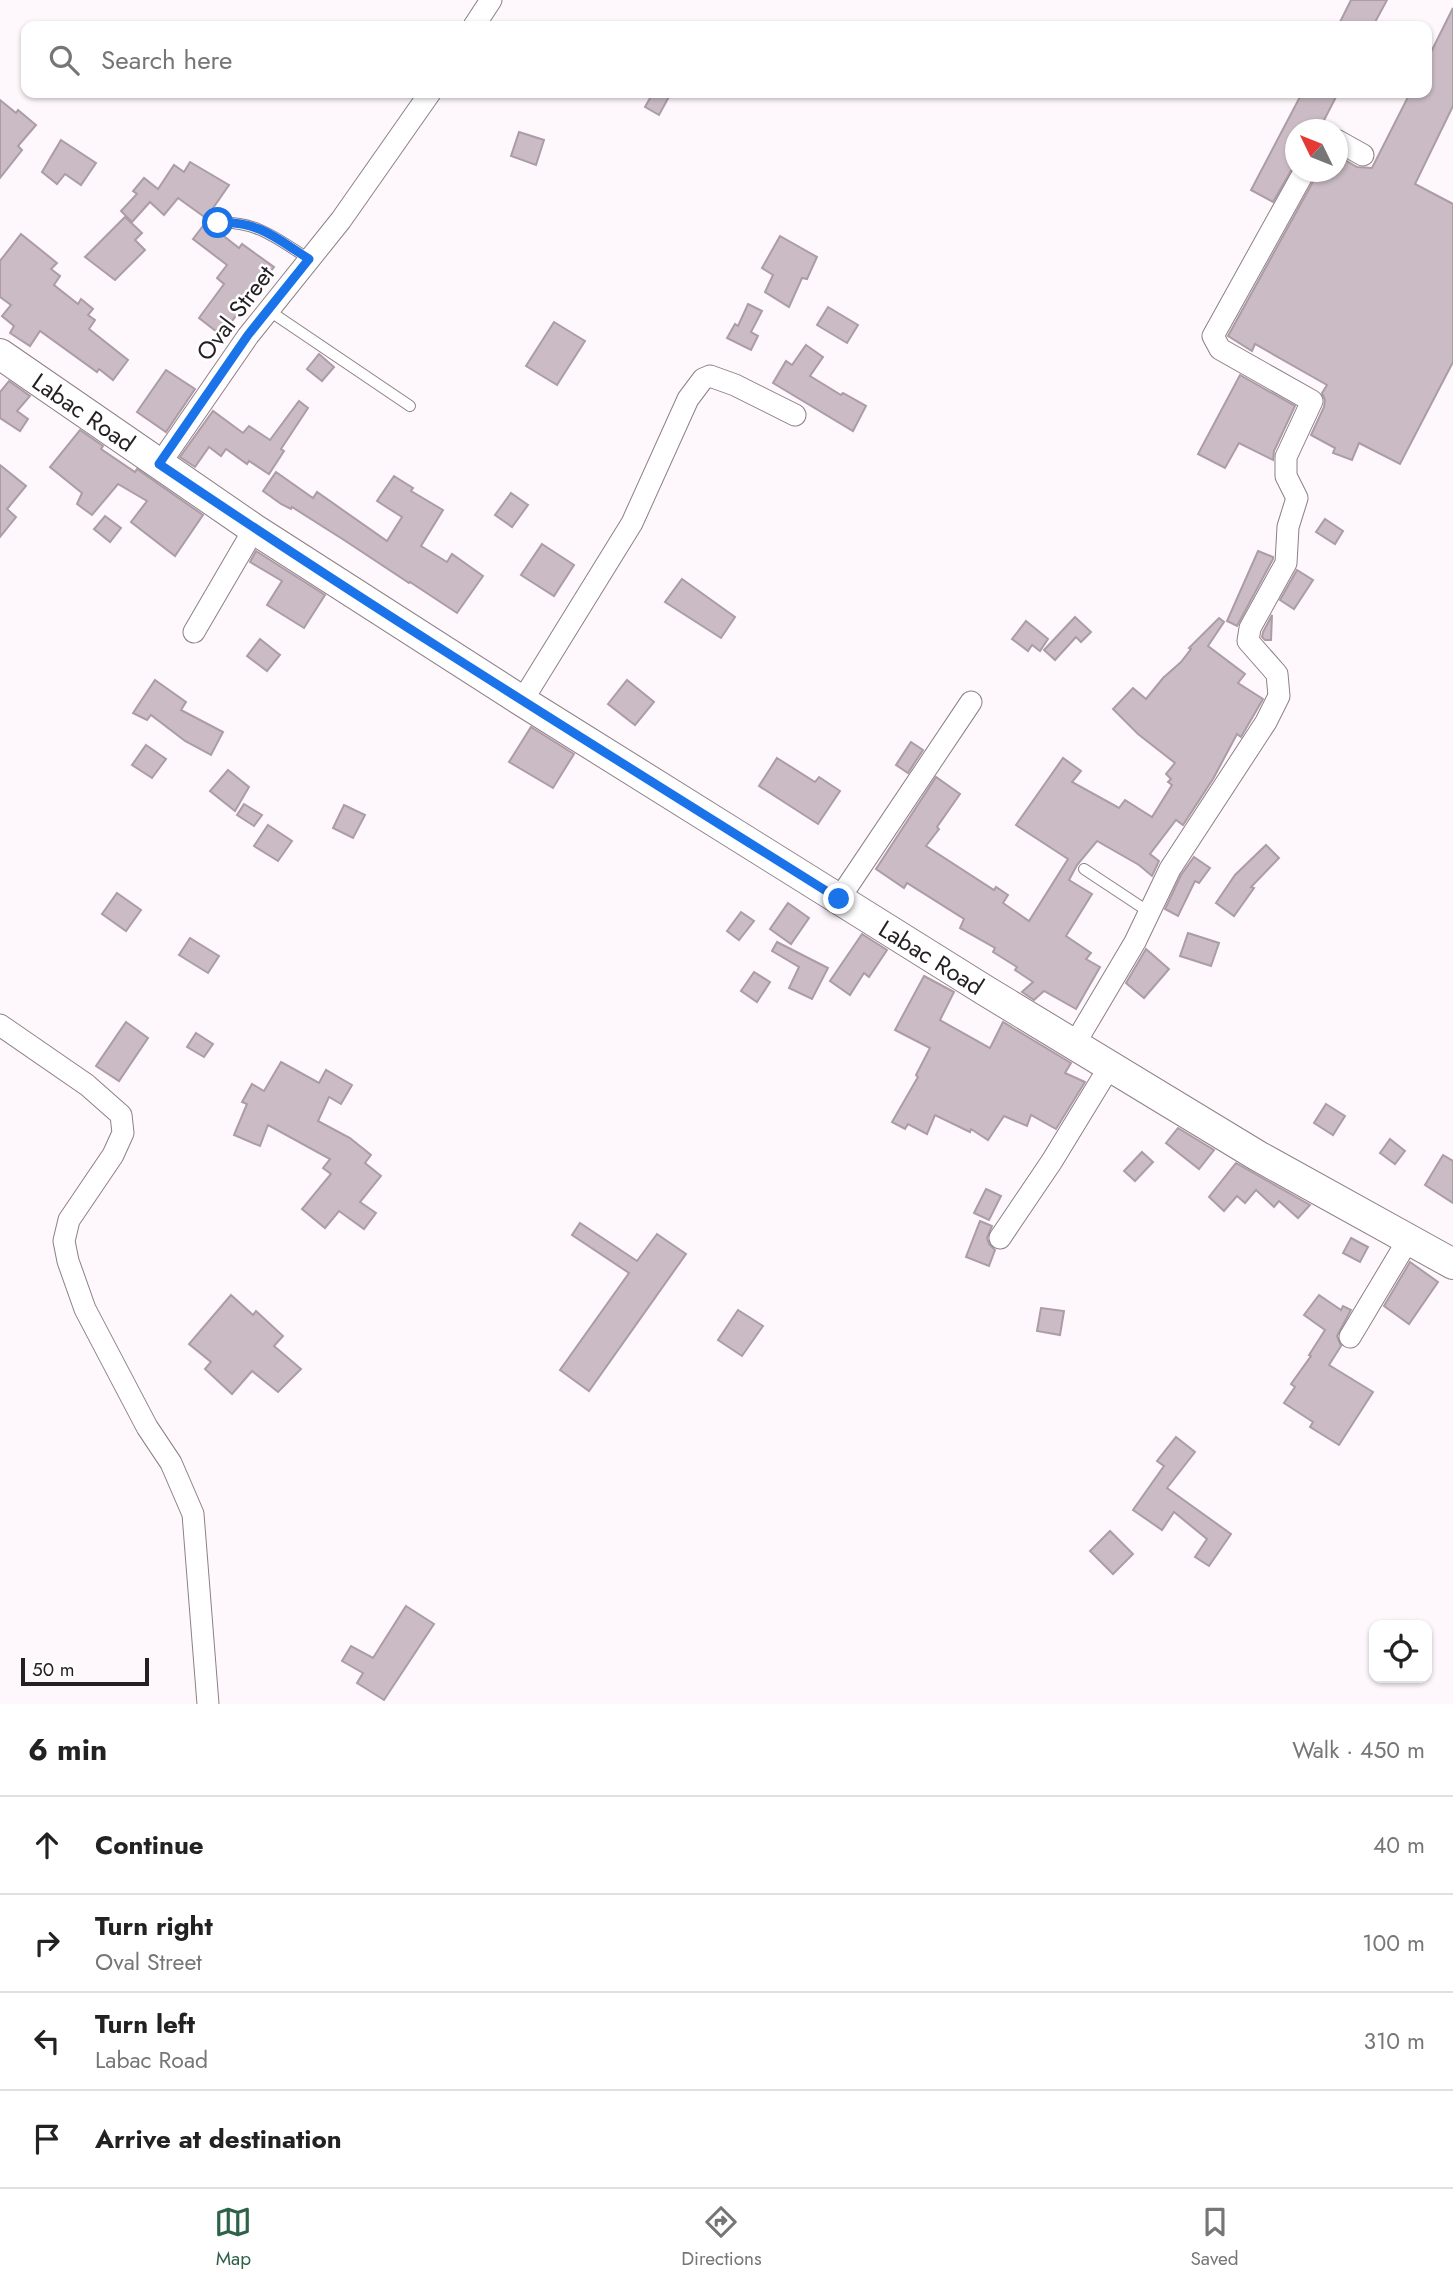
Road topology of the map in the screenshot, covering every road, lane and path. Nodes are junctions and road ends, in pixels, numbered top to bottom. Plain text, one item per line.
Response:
1 (491, 0) edge
2 (477, 21) edge
3 (426, 98) edge
4 (1348, 147) edge
5 (1363, 155) dead end
6 (1298, 182) edge
7 (218, 223) dead end
8 (309, 259) junction
9 (268, 310) junction
10 (0, 354) edge
11 (410, 406) dead end
12 (795, 415) dead end
13 (159, 464) junction
14 (254, 529) junction
15 (194, 632) dead end
16 (522, 701) junction
17 (971, 702) dead end
18 (1084, 869) dead end
19 (839, 899) junction
20 (1149, 912) junction
21 (0, 1025) edge
22 (1074, 1045) junction
23 (1110, 1066) junction
24 (1000, 1238) dead end
25 (1408, 1240) junction
26 (1453, 1264) edge
27 (1350, 1337) dead end
28 (208, 1704) edge

1 - 2 street
3 - 8 street, Oval Street
4 - 5 street
6 - 20 street
7 - 8 lane
8 - 9 street, Oval Street
9 - 11 lane
9 - 13 street, Oval Street
10 - 13 street, Labac Road
12 - 16 street
13 - 14 street, Labac Road
14 - 15 street
14 - 16 street, Labac Road
16 - 19 street, Labac Road
17 - 19 street
18 - 20 lane
19 - 22 street, Labac Road
20 - 22 street
21 - 28 street
22 - 23 street, Labac Road
23 - 24 street
23 - 25 street, Labac Road
25 - 26 street, Labac Road
25 - 27 street

